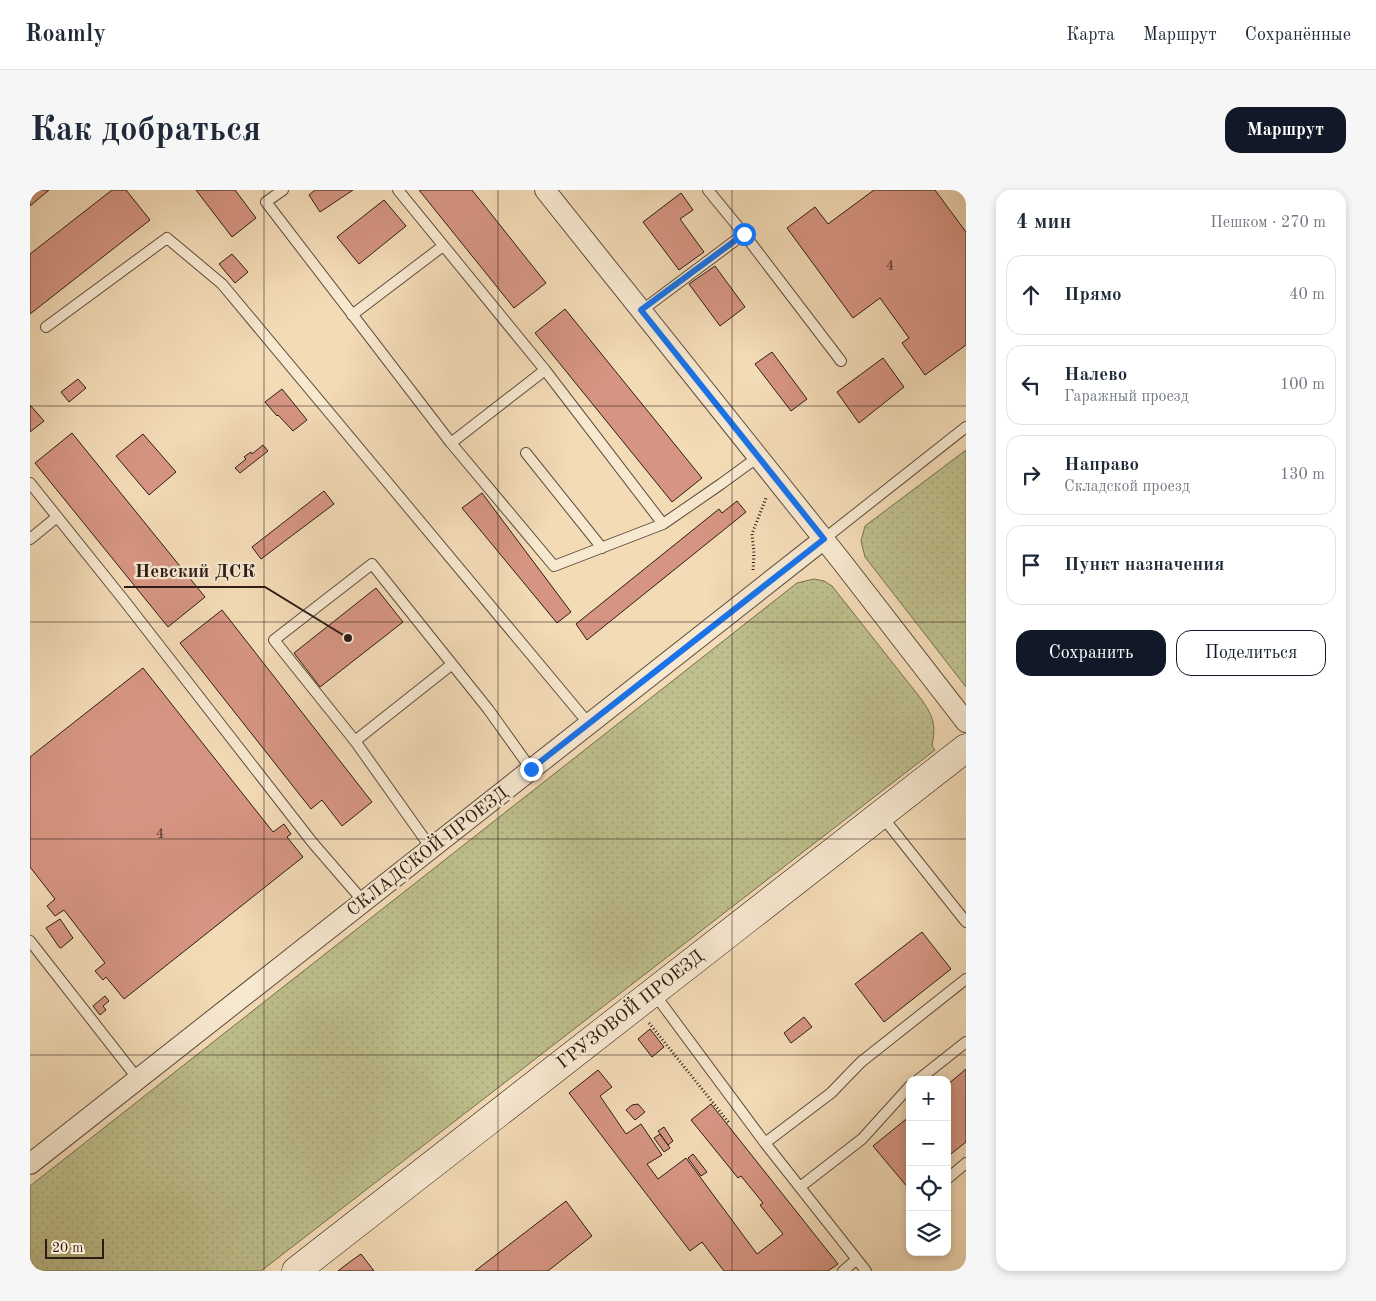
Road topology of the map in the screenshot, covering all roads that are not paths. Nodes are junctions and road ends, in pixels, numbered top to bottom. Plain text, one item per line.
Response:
1 (283, 190) edge
2 (398, 190) edge
3 (545, 190) edge
4 (708, 190) edge
5 (744, 234) junction
6 (443, 246) junction
7 (641, 310) junction
8 (352, 315) junction
9 (46, 327) dead end
10 (841, 361) dead end
11 (544, 370) junction
12 (966, 427) edge
13 (451, 443) junction
14 (526, 453) dead end
15 (758, 457) junction
16 (30, 483) edge
17 (57, 517) junction
18 (663, 524) junction
19 (30, 539) edge
20 (824, 539) junction
21 (602, 548) junction
22 (451, 665) junction
23 (966, 722) edge
24 (589, 724) junction
25 (355, 741) junction
26 (966, 748) edge
27 (531, 769) junction
28 (881, 815) junction
29 (431, 848) junction
30 (363, 901) junction
31 (966, 922) edge
32 (30, 941) edge
33 (966, 979) edge
34 (652, 991) junction
35 (966, 1042) edge
36 (923, 1076) edge
37 (138, 1079) junction
38 (906, 1090) edge
39 (765, 1143) junction
40 (966, 1163) edge
41 (30, 1164) edge
42 (951, 1176) edge
43 (800, 1187) junction
44 (856, 1260) junction
45 (296, 1271) edge
46 (843, 1271) edge
47 (866, 1271) edge

1 - 8 lane
2 - 6 lane
3 - 7 street
4 - 5 lane
5 - 7 lane
5 - 10 lane
6 - 8 lane
6 - 11 lane
7 - 15 street
8 - 13 lane
9 - 24 lane
11 - 13 lane
11 - 18 lane
12 - 20 lane
13 - 21 lane
14 - 21 lane
15 - 18 lane
15 - 20 street
16 - 17 lane
17 - 19 lane
17 - 30 lane
18 - 21 lane
20 - 23 street
20 - 24 street, СКЛАДСКОЙ ПРОЕЗД
22 - 25 lane
22 - 25 lane
22 - 27 lane
24 - 27 street, СКЛАДСКОЙ ПРОЕЗД
25 - 29 lane
26 - 28 street, ГРУЗОВОЙ ПРОЕЗД
27 - 29 street, СКЛАДСКОЙ ПРОЕЗД
28 - 31 lane
28 - 34 street, ГРУЗОВОЙ ПРОЕЗД
29 - 30 street, СКЛАДСКОЙ ПРОЕЗД
30 - 37 street, СКЛАДСКОЙ ПРОЕЗД
32 - 37 lane
33 - 39 lane
34 - 39 lane
34 - 45 street, ГРУЗОВОЙ ПРОЕЗД
35 - 36 lane
37 - 41 street, СКЛАДСКОЙ ПРОЕЗД
38 - 43 lane
39 - 43 lane
40 - 42 lane
43 - 44 lane
44 - 46 lane
44 - 47 lane

